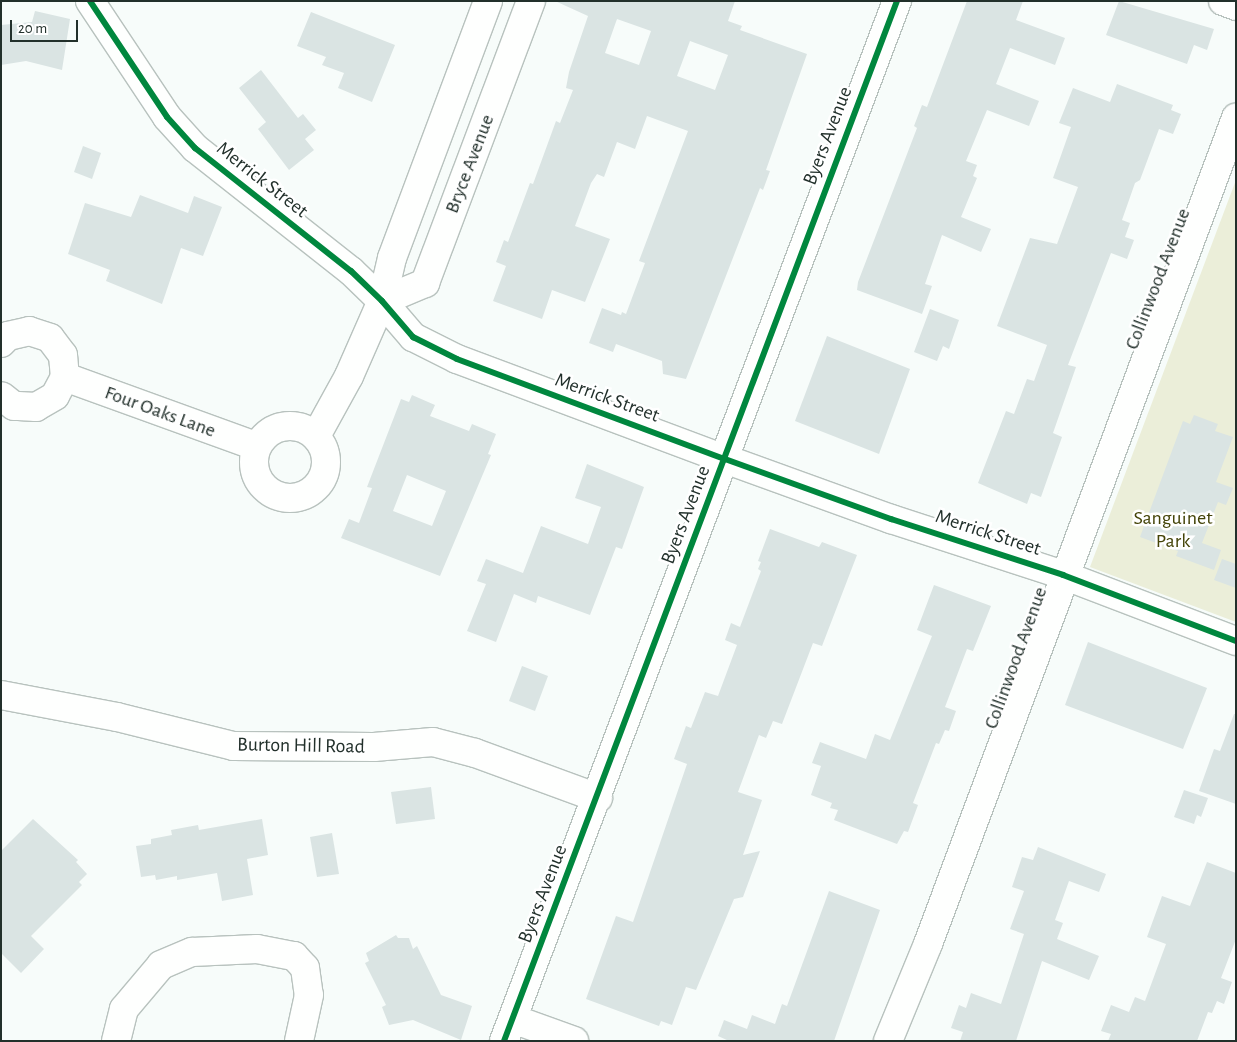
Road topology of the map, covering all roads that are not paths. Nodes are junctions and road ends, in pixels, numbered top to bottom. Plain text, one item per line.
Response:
1 (90, 1) edge
2 (488, 1) edge
3 (511, 1) edge
4 (531, 1) edge
5 (897, 1) edge
6 (1223, 1) edge
7 (1236, 6) edge
8 (512, 50) junction
9 (1236, 118) edge
10 (382, 301) junction
11 (1, 343) edge
12 (65, 377) junction
13 (1, 396) edge
14 (316, 436) junction
15 (256, 446) junction
16 (725, 459) junction
17 (1063, 575) junction
18 (1236, 641) edge
19 (1, 695) edge
20 (598, 798) junction
21 (509, 1030) edge
22 (300, 1040) edge
23 (116, 1041) edge
24 (574, 1041) edge
25 (888, 1041) edge

1 - 10 street, Merrick Street
2 - 10 street, Bryce Avenue
3 - 8 street
4 - 8 street, Bryce Avenue
5 - 16 street, Byers Avenue
6 - 7 street
8 - 10 street, Bryce Avenue
9 - 17 street, Collinwood Avenue
10 - 14 street, Bryce Avenue
10 - 16 street, Merrick Street
11 - 12 street
12 - 13 street
12 - 15 street, Four Oaks Lane
14 - 15 street
14 - 15 street
16 - 17 street, Merrick Street
16 - 20 street, Byers Avenue
17 - 18 street, Merrick Street
17 - 25 street, Collinwood Avenue
19 - 20 street, Burton Hill Road
20 - 21 street, Byers Avenue
21 - 24 street
22 - 23 street

